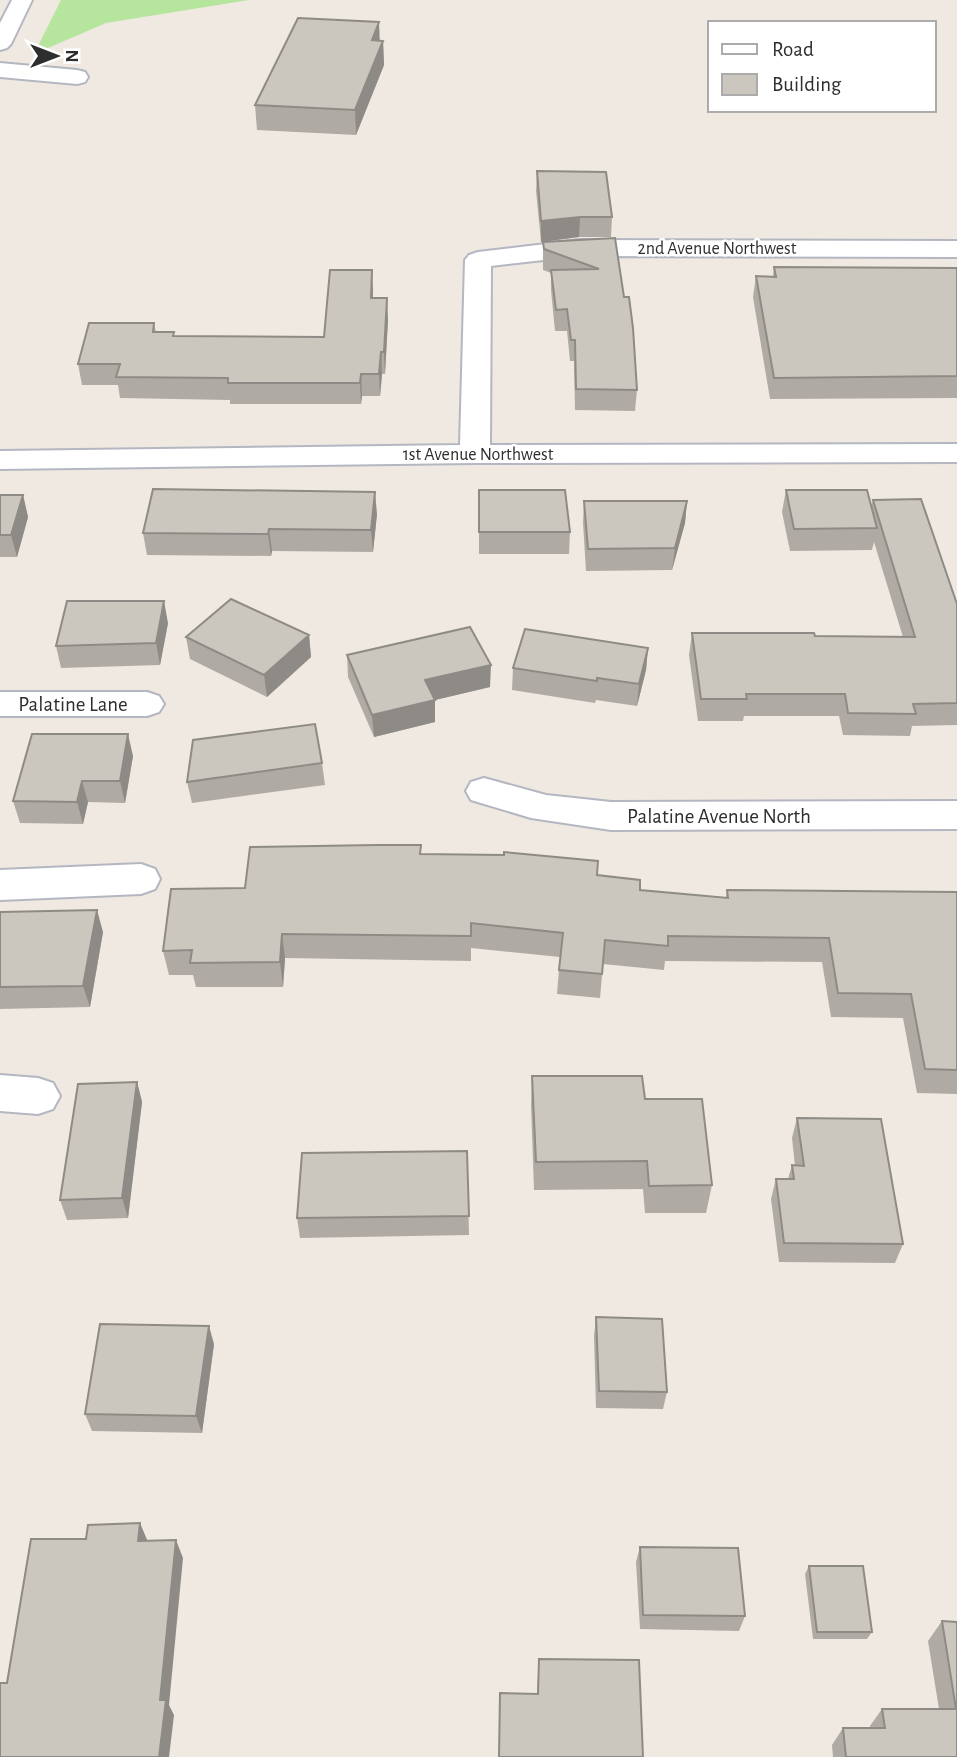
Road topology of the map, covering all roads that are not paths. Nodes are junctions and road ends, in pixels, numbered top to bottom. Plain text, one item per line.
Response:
1 (22, 0) edge
2 (0, 44) edge
3 (0, 70) edge
4 (77, 77) dead end
5 (957, 249) edge
6 (957, 453) edge
7 (475, 454) junction
8 (0, 460) edge
9 (0, 704) edge
10 (147, 704) dead end
11 (484, 791) dead end
12 (957, 815) edge
13 (141, 879) dead end
14 (0, 885) edge

1 - 2 street
3 - 4 street
5 - 7 street, 2nd Avenue Northwest
6 - 7 street, 1st Avenue Northwest
7 - 8 street, 1st Avenue Northwest
9 - 10 street, Palatine Lane
11 - 12 street, Palatine Avenue North
13 - 14 street

